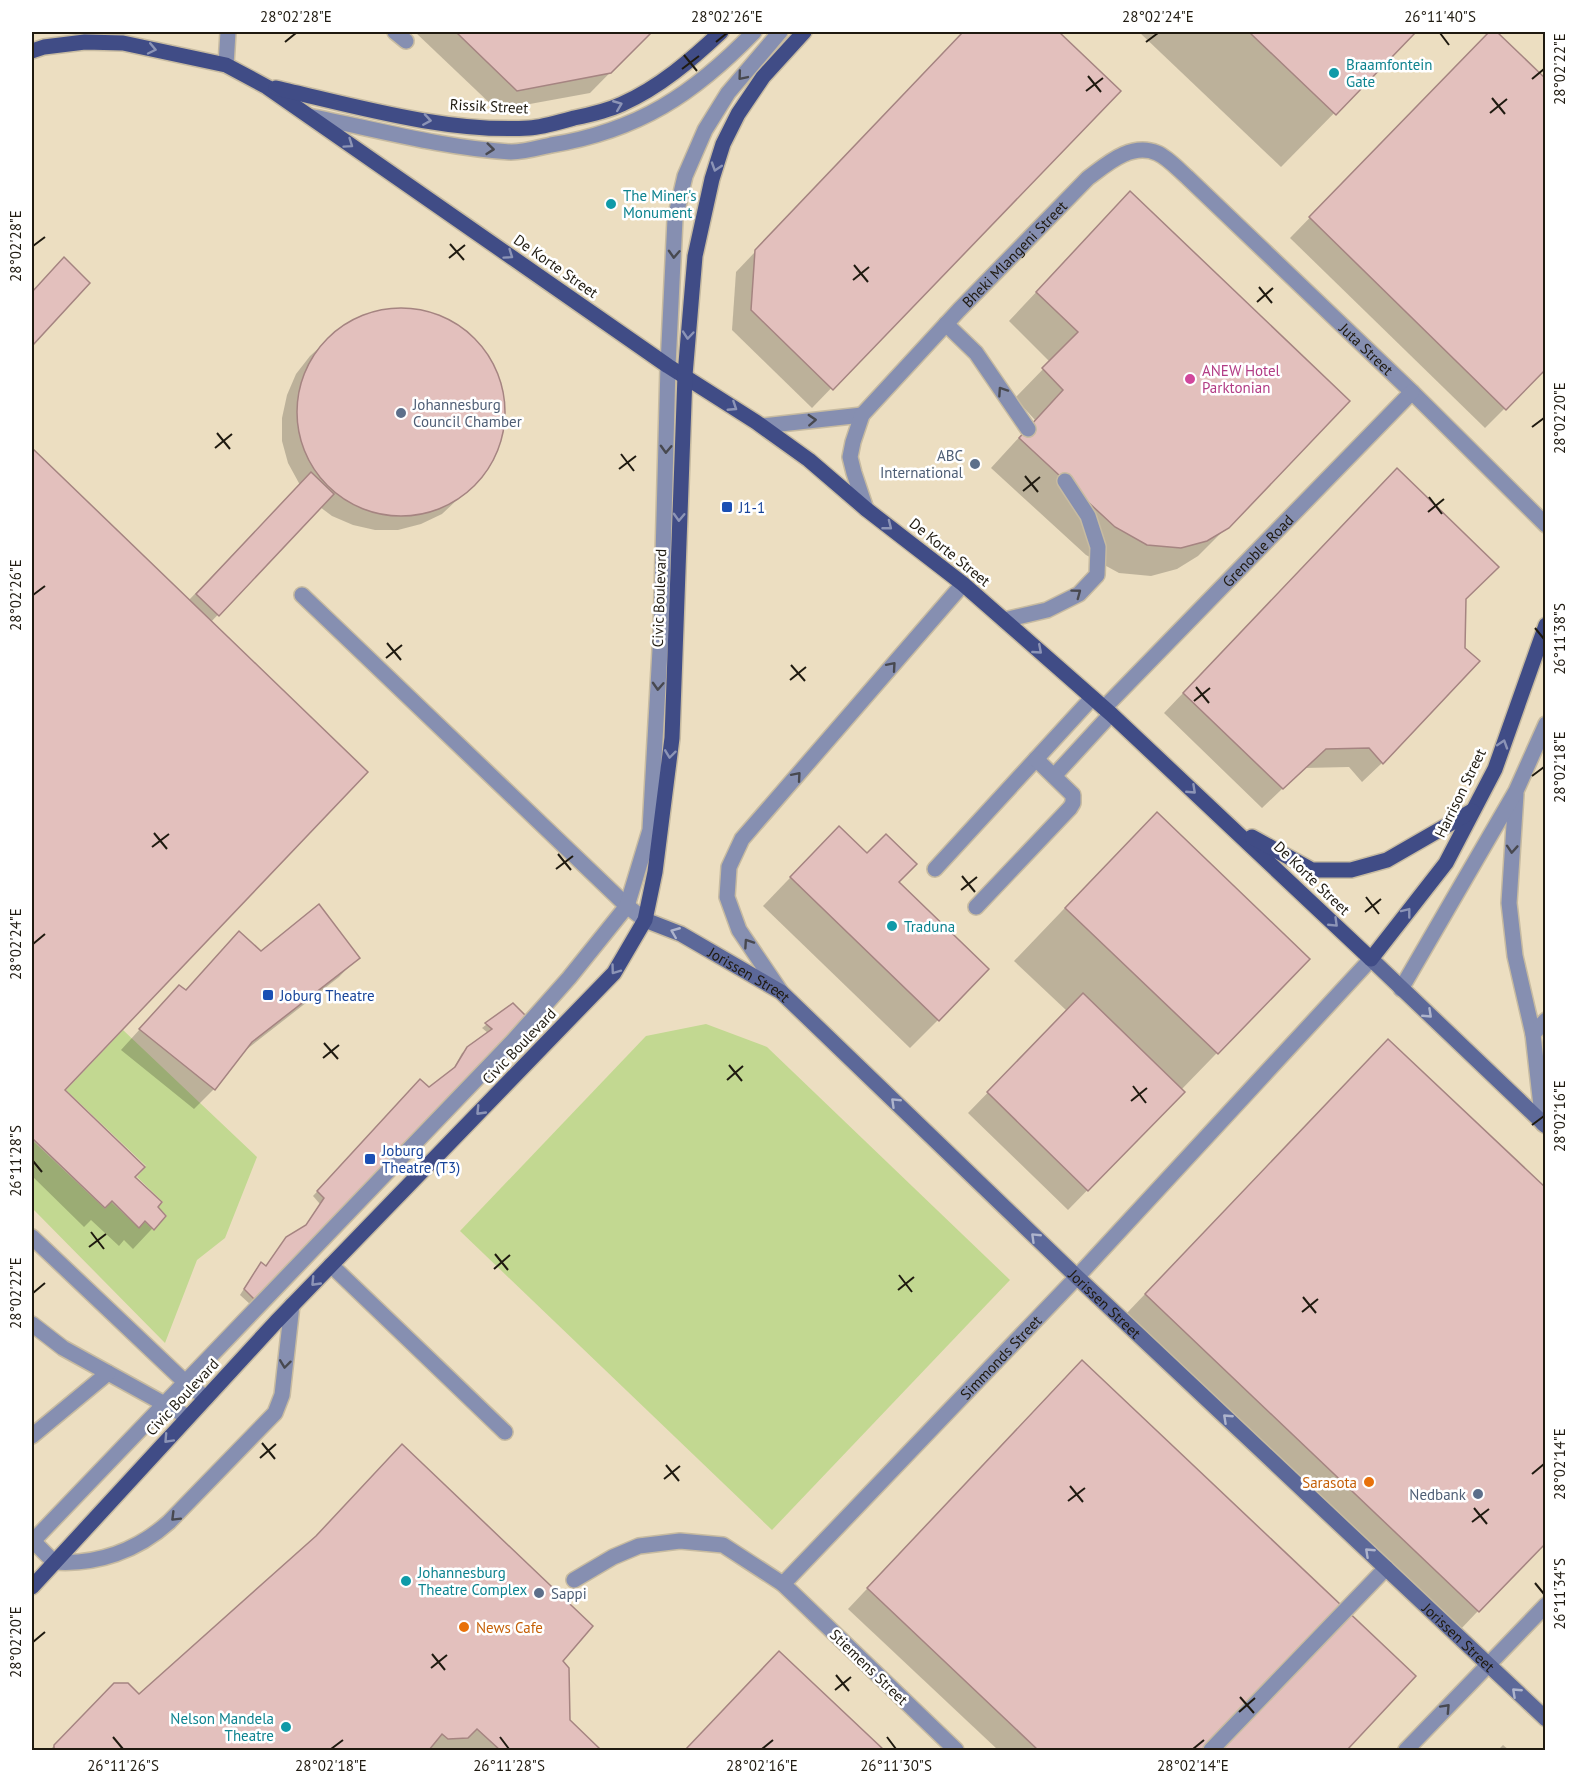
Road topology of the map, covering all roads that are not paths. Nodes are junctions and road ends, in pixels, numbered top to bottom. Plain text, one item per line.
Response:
1 (228, 32) edge
2 (721, 32) edge
3 (754, 32) edge
4 (780, 32) edge
5 (804, 32) edge
6 (111, 37) edge
7 (32, 51) edge
8 (226, 65) junction
9 (267, 87) junction
10 (309, 116) junction
11 (1187, 177) joint
12 (946, 324) junction
13 (668, 366) junction
14 (685, 375) junction
15 (1412, 392) junction
16 (862, 415) junction
17 (762, 426) junction
18 (1028, 429) dead end
19 (1065, 481) dead end
20 (866, 508) junction
21 (1545, 525) edge
22 (963, 584) junction
23 (302, 595) dead end
24 (1004, 620) junction
25 (1545, 625) edge
26 (1102, 706) junction
27 (1545, 724) edge
28 (1036, 759) junction
29 (1054, 776) junction
30 (1516, 791) junction
31 (1474, 810) junction
32 (1234, 827) junction
33 (935, 869) dead end
34 (627, 906) junction
35 (976, 907) dead end
36 (645, 921) junction
37 (1371, 958) junction
38 (1401, 989) junction
39 (780, 992) junction
40 (1545, 1020) edge
41 (1533, 1034) junction
42 (1544, 1125) edge
43 (32, 1238) edge
44 (331, 1265) junction
45 (1077, 1277) junction
46 (292, 1305) junction
47 (32, 1324) edge
48 (108, 1373) junction
49 (186, 1382) junction
50 (206, 1398) junction
51 (163, 1405) junction
52 (188, 1417) junction
53 (505, 1432) dead end
54 (32, 1436) edge
55 (32, 1541) edge
56 (54, 1562) junction
57 (1386, 1568) junction
58 (573, 1580) dead end
59 (783, 1584) junction
60 (32, 1587) edge
61 (1545, 1605) edge
62 (1487, 1664) junction
63 (1545, 1719) edge
64 (956, 1750) edge
65 (1211, 1750) edge
66 (1406, 1750) edge

1 - 8 street
9 -> 2 main road, Rissik Street
10 -> 3 street
4 -> 13 street
5 -> 14 main road
6 - 7 main road
6 -> 8 main road
8 - 9 main road
9 - 10 main road, De Korte Street
10 -> 13 main road, De Korte Street
11 - 12 street, Bheki Mlangeni Street
11 - 15 street, Juta Street
12 - 16 street, Bheki Mlangeni Street
18 -> 12 street
13 - 14 main road, De Korte Street
13 -> 34 street
14 -> 17 main road, De Korte Street
14 -> 36 main road, Civic Boulevard
15 - 21 street, Juta Street
15 - 26 street, Grenoble Road
17 -> 16 street
16 - 20 street, Bheki Mlangeni Street
17 - 20 main road, De Korte Street
24 -> 19 street
20 -> 22 main road, De Korte Street
22 - 24 main road, De Korte Street
39 -> 22 street
23 - 34 street
24 -> 26 main road, De Korte Street
31 -> 25 main road, Harrison Street
26 - 28 street
26 - 29 street
26 -> 32 main road, De Korte Street
27 - 30 street
28 - 29 street
28 - 33 street
29 - 35 street
30 - 38 street
30 -> 41 street
31 - 32 main road
37 -> 31 main road, Harrison Street
32 -> 37 main road, De Korte Street
34 - 36 street
34 - 49 street
39 -> 36 main road, Jorissen Street
36 -> 44 main road, Civic Boulevard
37 - 38 main road, De Korte Street
37 - 45 street, Simmonds Street
38 -> 42 main road, De Korte Street
45 -> 39 main road, Jorissen Street
40 - 41 street
41 - 42 street
43 - 49 street
44 -> 46 main road, Civic Boulevard
44 - 53 street
57 -> 45 main road, Jorissen Street
45 - 59 street, Simmonds Street
46 - 50 main road, Civic Boulevard
46 -> 56 street
47 - 48 street
48 - 51 street
48 - 54 street
49 - 50 street
49 - 51 street
50 - 52 main road, Civic Boulevard
51 - 52 street
51 - 55 street
52 -> 56 main road, Civic Boulevard
55 - 56 street
56 - 60 main road, Civic Boulevard
57 - 62 main road, Jorissen Street
57 - 65 street
58 - 59 street
59 - 64 street, Stiemens Street
61 - 62 street
63 -> 62 main road, Jorissen Street
66 -> 62 street

